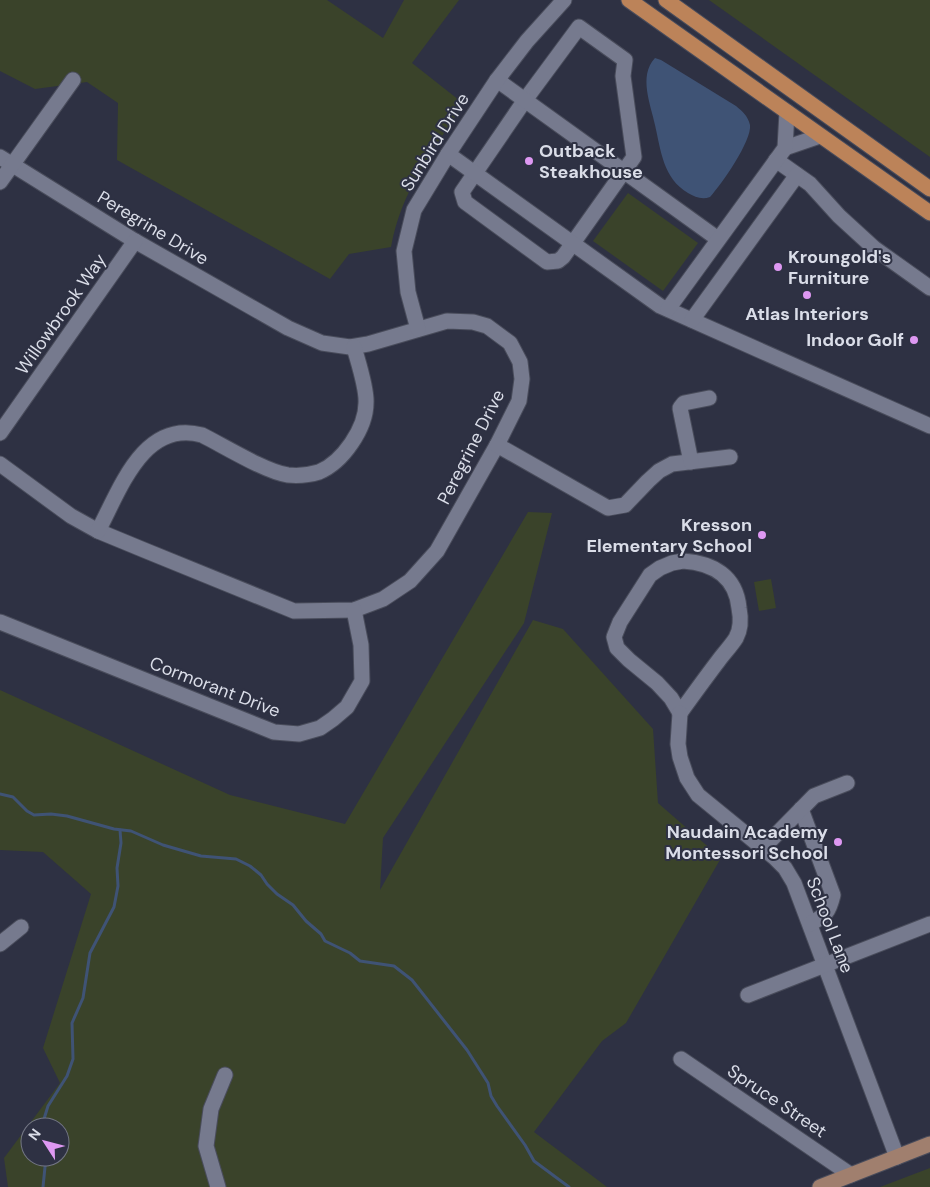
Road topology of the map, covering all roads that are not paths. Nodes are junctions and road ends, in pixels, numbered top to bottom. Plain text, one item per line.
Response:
1 (564, 0) edge
2 (630, 0) edge
3 (666, 0) edge
4 (73, 80) dead end
5 (497, 80) junction
6 (525, 100) junction
7 (787, 112) junction
8 (820, 136) junction
9 (448, 154) junction
10 (780, 154) junction
11 (6, 161) edge
12 (624, 172) junction
13 (475, 173) junction
14 (797, 175) junction
15 (0, 182) edge
16 (930, 188) edge
17 (930, 213) edge
18 (718, 239) junction
19 (135, 241) junction
20 (573, 244) junction
21 (930, 288) edge
22 (668, 310) junction
23 (692, 320) junction
24 (418, 329) junction
25 (354, 347) junction
26 (709, 398) dead end
27 (930, 426) edge
28 (0, 432) edge
29 (497, 446) junction
30 (730, 457) dead end
31 (691, 462) junction
32 (0, 464) edge
33 (98, 530) junction
34 (354, 610) junction
35 (0, 622) edge
36 (680, 713) junction
37 (847, 783) dead end
38 (801, 809) junction
39 (763, 848) junction
40 (810, 924) junction
41 (930, 924) edge
42 (21, 927) dead end
43 (0, 944) edge
44 (826, 965) junction
45 (748, 996) dead end
46 (681, 1059) dead end
47 (225, 1074) dead end
48 (930, 1144) edge
49 (897, 1157) junction
50 (851, 1175) junction
51 (218, 1187) edge
52 (820, 1187) edge

1 - 5 street, Sunbird Drive
2 - 7 highway
3 - 16 highway
4 - 11 street
5 - 6 street
5 - 9 street, Sunbird Drive
6 - 12 street
6 - 12 street
6 - 13 street
7 - 8 highway
7 - 10 street
8 - 10 street
8 - 17 highway
9 - 13 street
9 - 24 street, Sunbird Drive
10 - 14 street
10 - 18 street
11 - 15 street
11 - 19 street, Peregrine Drive
12 - 18 street
12 - 20 street
13 - 20 street
13 - 20 street
14 - 21 street
14 - 23 street
18 - 22 street
19 - 25 street, Peregrine Drive
19 - 28 street, Willowbrook Way
20 - 22 street
22 - 23 street
23 - 27 street
24 - 25 street, Peregrine Drive
24 - 29 street, Peregrine Drive
25 - 33 street
26 - 31 street
29 - 31 street
29 - 34 street, Peregrine Drive
30 - 31 street
32 - 33 street, Peregrine Drive
33 - 34 street, Peregrine Drive
34 - 35 street, Cormorant Drive
36 - 36 street
36 - 39 street, School Lane
37 - 38 street
38 - 39 street
38 - 40 street
39 - 40 street, School Lane
40 - 44 street, School Lane
41 - 44 street
42 - 43 street
44 - 45 street
44 - 49 street, School Lane
46 - 50 street, Spruce Street
47 - 51 street
48 - 49 main road
49 - 50 main road
50 - 52 main road

